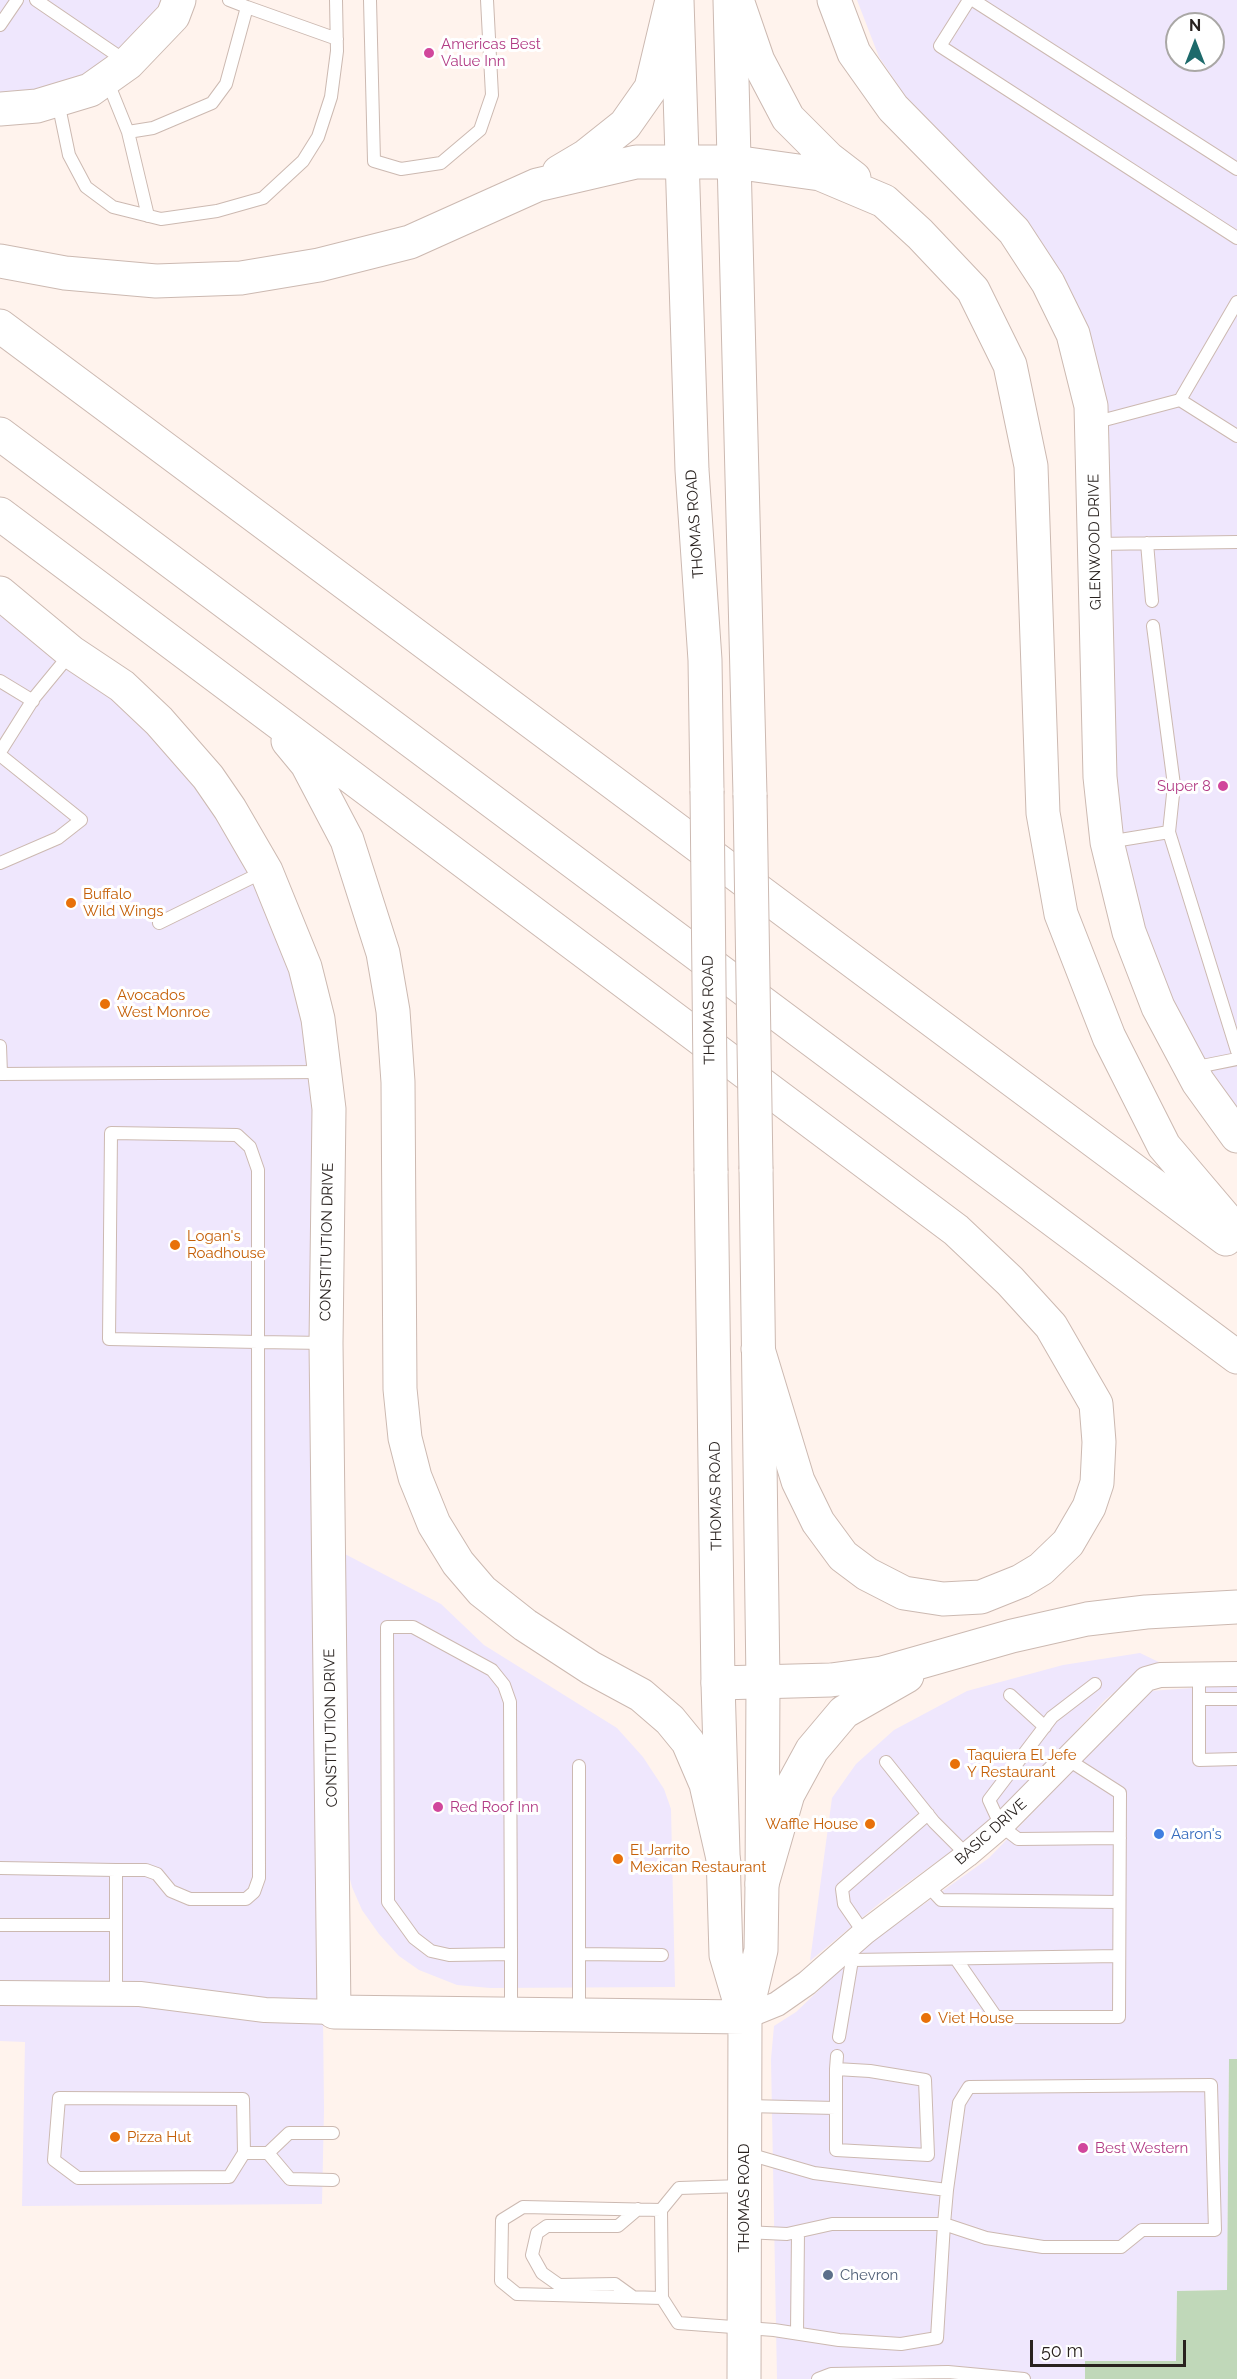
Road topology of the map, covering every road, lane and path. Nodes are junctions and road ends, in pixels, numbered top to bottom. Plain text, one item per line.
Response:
1 (17, 0) edge
2 (36, 0) edge
3 (179, 0) edge
4 (229, 0) edge
5 (336, 0) edge
6 (370, 0) edge
7 (487, 0) edge
8 (672, 0) edge
9 (677, 0) edge
10 (730, 0) edge
11 (737, 0) edge
12 (834, 0) edge
13 (971, 0) edge
14 (247, 7) junction
15 (0, 26) edge
16 (337, 39) junction
17 (117, 71) junction
18 (58, 100) junction
19 (0, 109) edge
20 (128, 132) junction
21 (682, 162) junction
22 (734, 162) junction
23 (1237, 169) edge
24 (537, 185) junction
25 (884, 201) junction
26 (148, 216) junction
27 (1237, 238) edge
28 (0, 261) edge
29 (1237, 302) edge
30 (0, 326) edge
31 (1180, 400) junction
32 (1092, 423) junction
33 (0, 434) edge
34 (1237, 436) edge
35 (0, 514) edge
36 (1237, 542) edge
37 (1148, 543) junction
38 (1095, 544) junction
39 (0, 593) edge
40 (1152, 601) dead end
41 (1153, 626) dead end
42 (72, 652) junction
43 (0, 681) edge
44 (248, 699) junction
45 (33, 701) junction
46 (0, 753) edge
47 (1169, 832) junction
48 (1107, 842) junction
49 (0, 863) edge
50 (266, 871) junction
51 (159, 923) dead end
52 (0, 1046) edge
53 (1237, 1052) edge
54 (1237, 1059) edge
55 (1191, 1068) junction
56 (326, 1072) junction
57 (1, 1074) edge
58 (1237, 1136) edge
59 (1237, 1232) edge
60 (1237, 1247) edge
61 (258, 1342) junction
62 (326, 1343) junction
63 (758, 1349) junction
64 (1237, 1357) edge
65 (1237, 1607) edge
66 (938, 1658) junction
67 (1199, 1674) junction
68 (1237, 1674) edge
69 (763, 1682) junction
70 (718, 1683) junction
71 (1095, 1684) dead end
72 (1010, 1695) dead end
73 (1199, 1699) junction
74 (1237, 1699) edge
75 (1045, 1727) junction
76 (1067, 1759) junction
77 (1237, 1759) edge
78 (886, 1762) dead end
79 (579, 1766) dead end
80 (928, 1814) junction
81 (1001, 1826) junction
82 (1120, 1838) junction
83 (968, 1855) junction
84 (724, 1863) junction
85 (0, 1868) edge
86 (116, 1870) junction
87 (762, 1884) junction
88 (927, 1885) junction
89 (1119, 1902) junction
90 (0, 1925) edge
91 (116, 1925) junction
92 (855, 1946) junction
93 (511, 1954) junction
94 (580, 1954) junction
95 (662, 1954) dead end
96 (1119, 1956) junction
97 (956, 1959) junction
98 (0, 1993) edge
99 (116, 1994) junction
100 (334, 2012) junction
101 (511, 2014) junction
102 (579, 2015) junction
103 (745, 2017) junction
104 (839, 2037) dead end
105 (837, 2056) dead end
106 (836, 2069) junction
107 (745, 2106) junction
108 (836, 2108) junction
109 (333, 2133) dead end
110 (744, 2152) junction
111 (244, 2153) junction
112 (268, 2153) junction
113 (333, 2180) dead end
114 (744, 2186) junction
115 (947, 2190) junction
116 (638, 2209) junction
117 (661, 2210) junction
118 (944, 2224) junction
119 (744, 2232) junction
120 (798, 2232) junction
121 (633, 2297) junction
122 (663, 2298) junction
123 (744, 2328) junction
124 (797, 2333) junction
125 (744, 2379) edge
126 (818, 2379) edge
127 (1024, 2379) edge

1 - 15 lane
2 - 17 lane
3 - 17 main road
4 - 14 lane
5 - 16 lane
6 - 7 lane
8 - 24 main road
9 - 21 main road, THOMAS ROAD
10 - 22 main road, THOMAS ROAD
11 - 25 main road
12 - 32 main road, GLENWOOD DRIVE
13 - 23 lane
13 - 27 lane
14 - 16 lane
14 - 20 lane
16 - 26 lane
17 - 18 main road
17 - 20 lane
18 - 19 main road
18 - 26 lane
20 - 26 lane
21 - 22 main road
21 - 24 main road
21 - 70 main road, THOMAS ROAD, bridge
22 - 25 main road
22 - 63 main road, THOMAS ROAD, bridge
24 - 28 main road
25 - 59 main road
29 - 31 lane
30 - 60 main road
31 - 32 lane
31 - 34 lane
32 - 38 main road, GLENWOOD DRIVE
33 - 64 main road
35 - 44 main road
36 - 37 lane
37 - 38 lane
37 - 40 lane
38 - 48 main road, GLENWOOD DRIVE
39 - 42 main road, CONSTITUTION DRIVE
41 - 47 lane
42 - 45 lane
42 - 50 main road, CONSTITUTION DRIVE
43 - 45 lane
44 - 63 main road
44 - 84 main road
45 - 46 lane
46 - 49 lane
47 - 48 lane
47 - 53 lane
48 - 55 main road, GLENWOOD DRIVE
50 - 51 lane
50 - 56 main road, CONSTITUTION DRIVE
52 - 57 lane
54 - 55 lane
55 - 58 main road, GLENWOOD DRIVE
56 - 57 lane
56 - 62 main road, CONSTITUTION DRIVE
61 - 61 lane
61 - 62 lane
61 - 86 lane
62 - 100 main road, CONSTITUTION DRIVE
63 - 69 main road, THOMAS ROAD
65 - 66 main road
66 - 69 main road
66 - 87 main road
67 - 68 street, BASIC DRIVE
67 - 73 lane
67 - 76 street, BASIC DRIVE
69 - 70 main road
69 - 87 main road, THOMAS ROAD
70 - 84 main road, THOMAS ROAD
71 - 75 lane
72 - 75 lane
73 - 74 lane
73 - 77 lane
75 - 81 lane
76 - 81 street, BASIC DRIVE
76 - 82 lane
78 - 80 lane
79 - 94 lane
80 - 83 lane
80 - 92 lane
81 - 82 lane
81 - 83 street, BASIC DRIVE
82 - 89 lane
83 - 88 street, BASIC DRIVE
84 - 103 main road, THOMAS ROAD
85 - 86 lane
86 - 91 lane
87 - 103 main road, THOMAS ROAD
88 - 89 lane
88 - 92 street, BASIC DRIVE
89 - 96 lane
90 - 91 lane
91 - 99 lane
92 - 97 lane
92 - 103 street, BASIC DRIVE
92 - 104 lane
93 - 93 lane
93 - 101 lane
94 - 95 lane
94 - 102 lane
96 - 97 lane
96 - 97 lane
98 - 99 street
99 - 100 street
100 - 101 main road
101 - 102 main road
102 - 103 main road
103 - 107 main road, THOMAS ROAD
105 - 106 lane
106 - 108 lane
106 - 108 lane
107 - 108 lane
107 - 110 main road, THOMAS ROAD
109 - 112 lane
110 - 114 main road, THOMAS ROAD
110 - 115 lane
111 - 111 lane
111 - 112 lane
112 - 113 lane
114 - 117 lane
114 - 119 main road, THOMAS ROAD
115 - 118 lane
115 - 118 lane
116 - 117 lane
116 - 121 lane
116 - 121 lane
117 - 122 lane
118 - 120 lane
118 - 124 lane
119 - 120 lane
119 - 123 main road, THOMAS ROAD
120 - 124 lane
121 - 122 lane
122 - 123 lane
123 - 124 lane
123 - 125 main road, THOMAS ROAD
126 - 127 lane

